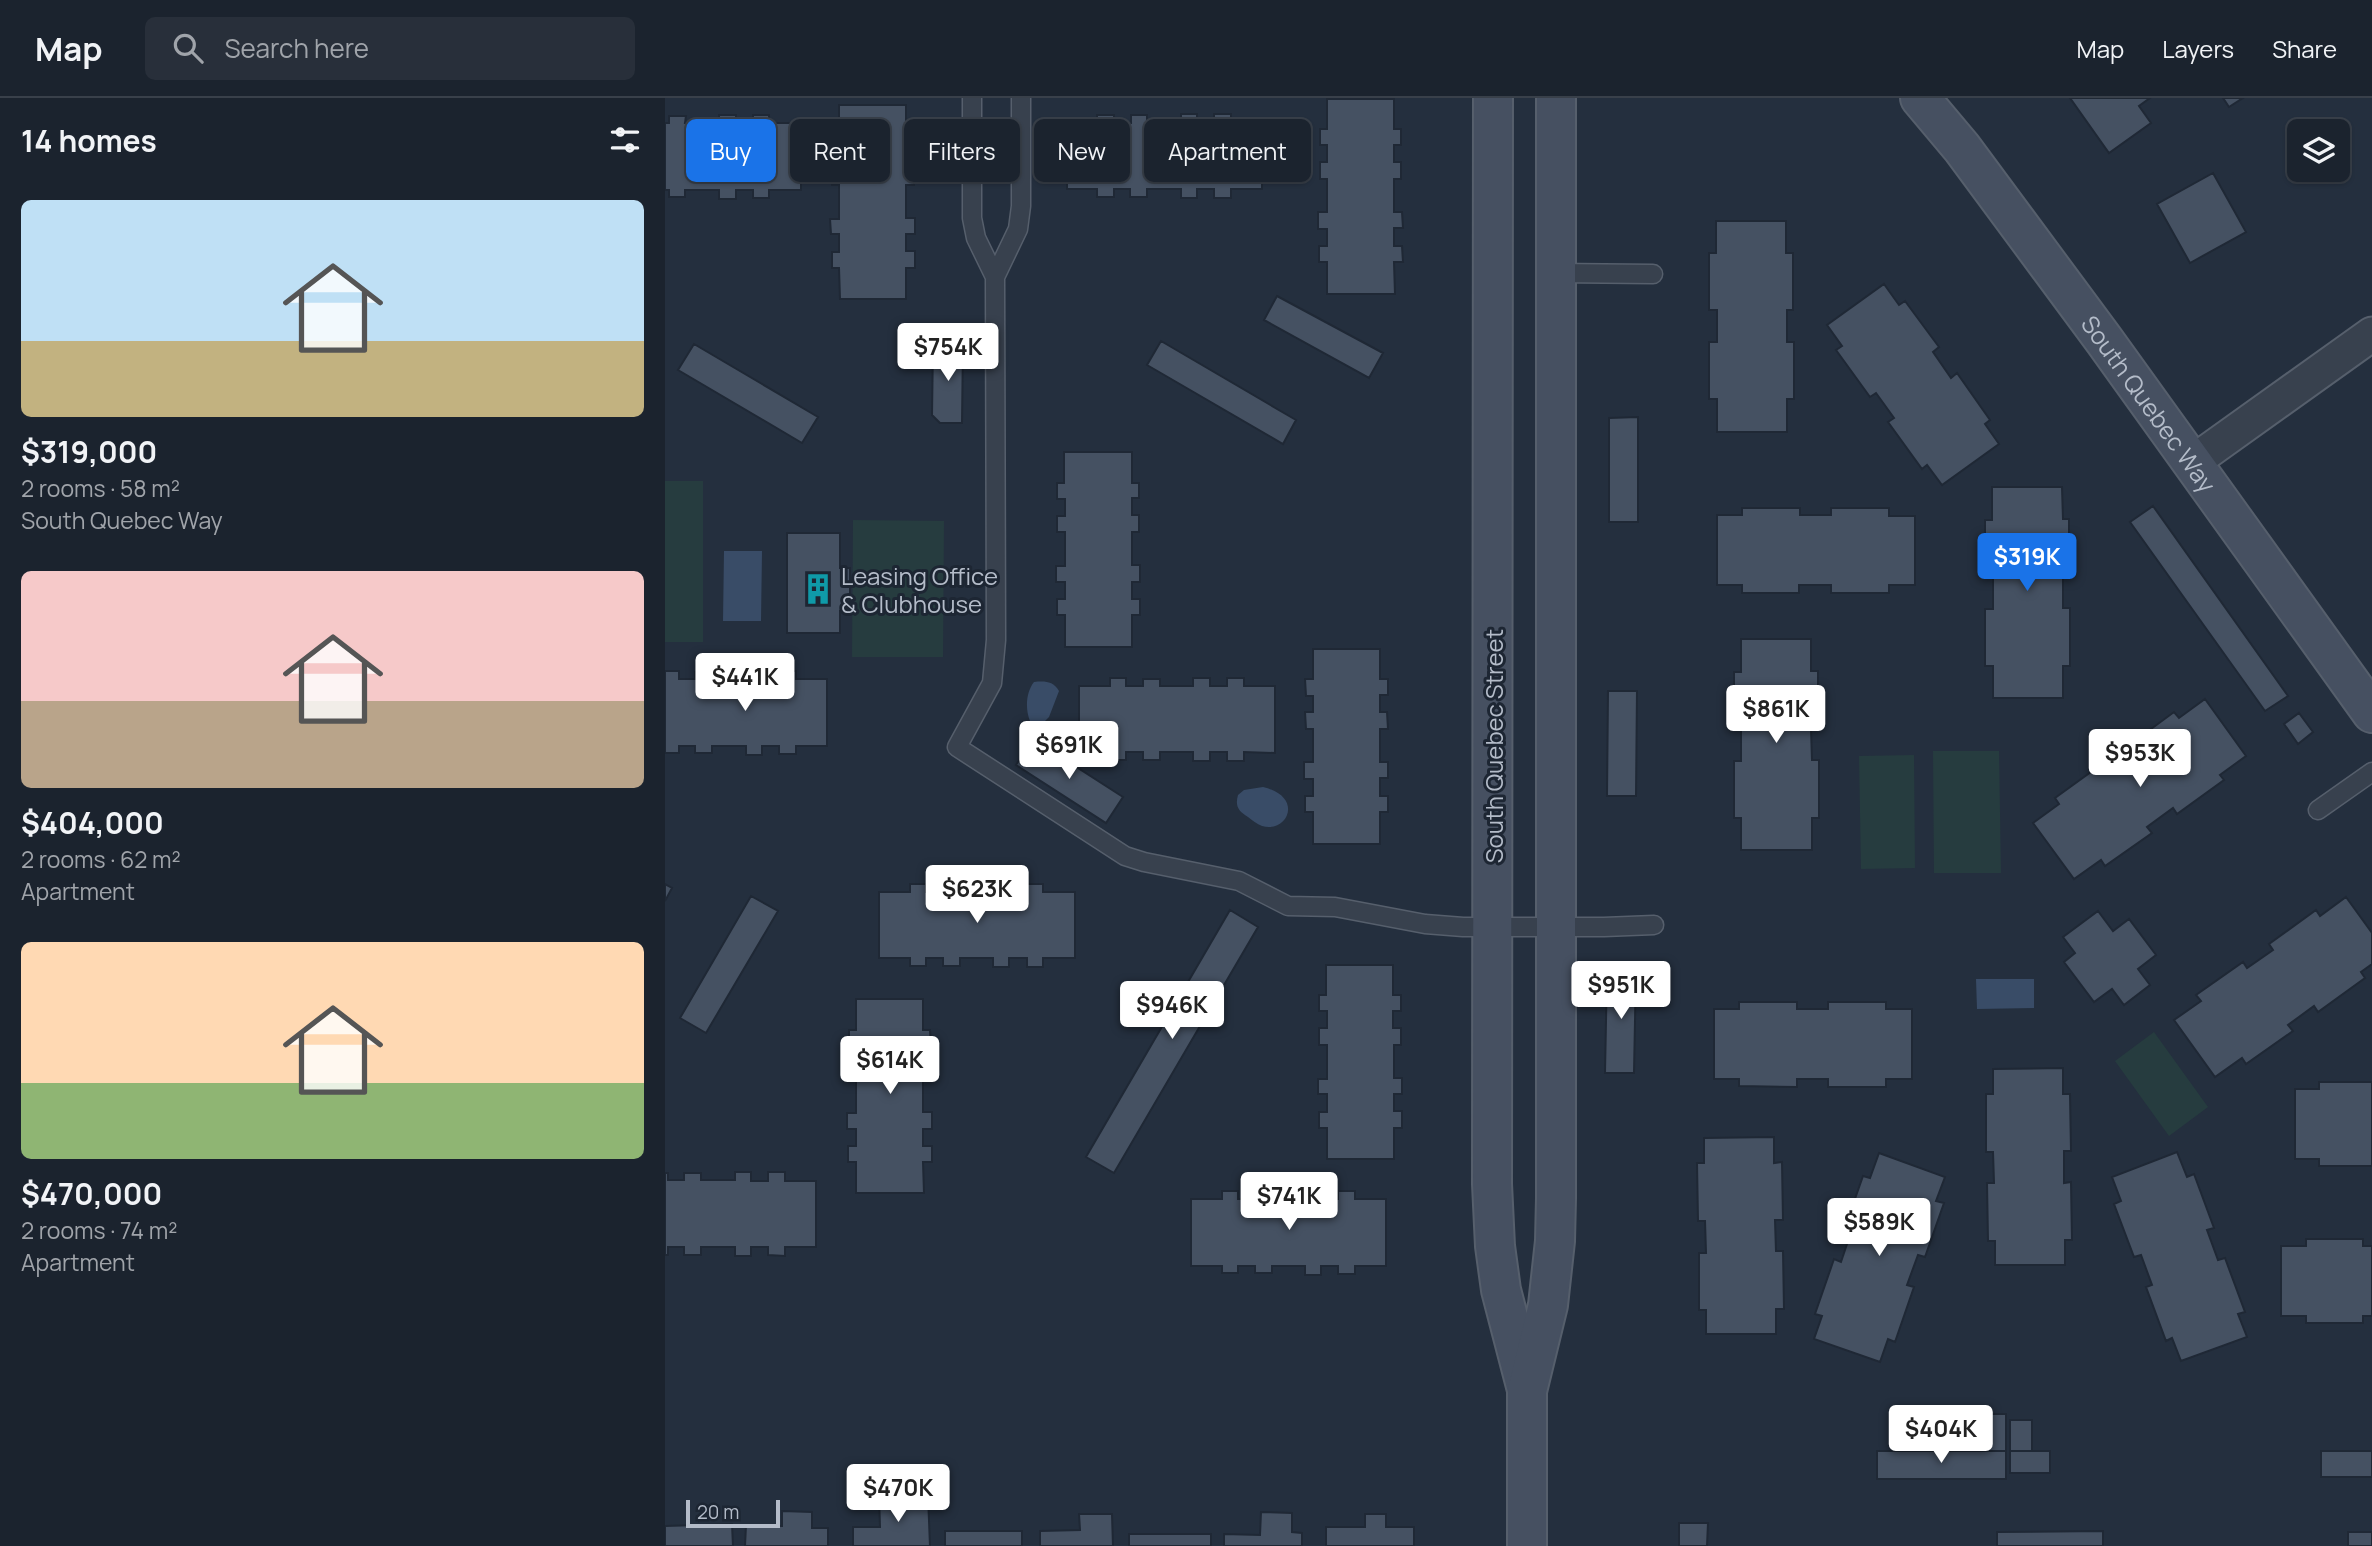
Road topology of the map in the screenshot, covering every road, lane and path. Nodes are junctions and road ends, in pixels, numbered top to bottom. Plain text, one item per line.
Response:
1 (971, 98) edge
2 (1021, 98) edge
3 (1493, 98) edge
4 (1556, 98) edge
5 (1924, 99) edge
6 (1555, 274) junction
7 (1653, 274) dead end
8 (995, 277) junction
9 (2372, 334) edge
10 (2193, 462) junction
11 (2372, 713) edge
12 (2372, 772) edge
13 (2318, 810) dead end
14 (1654, 925) dead end
15 (1493, 927) junction
16 (1555, 927) junction
17 (1527, 1391) junction
18 (1527, 1546) edge

1 - 8 lane
2 - 8 lane
3 - 15 main road, South Quebec Street
4 - 6 main road, South Quebec Street
5 - 10 main road, South Quebec Way
6 - 7 lane
6 - 16 main road, South Quebec Street
8 - 15 lane
9 - 10 street
10 - 11 main road, South Quebec Way
12 - 13 lane
14 - 16 lane
15 - 16 lane
15 - 17 main road, South Quebec Street
16 - 17 main road, South Quebec Street
17 - 18 main road, South Quebec Street

